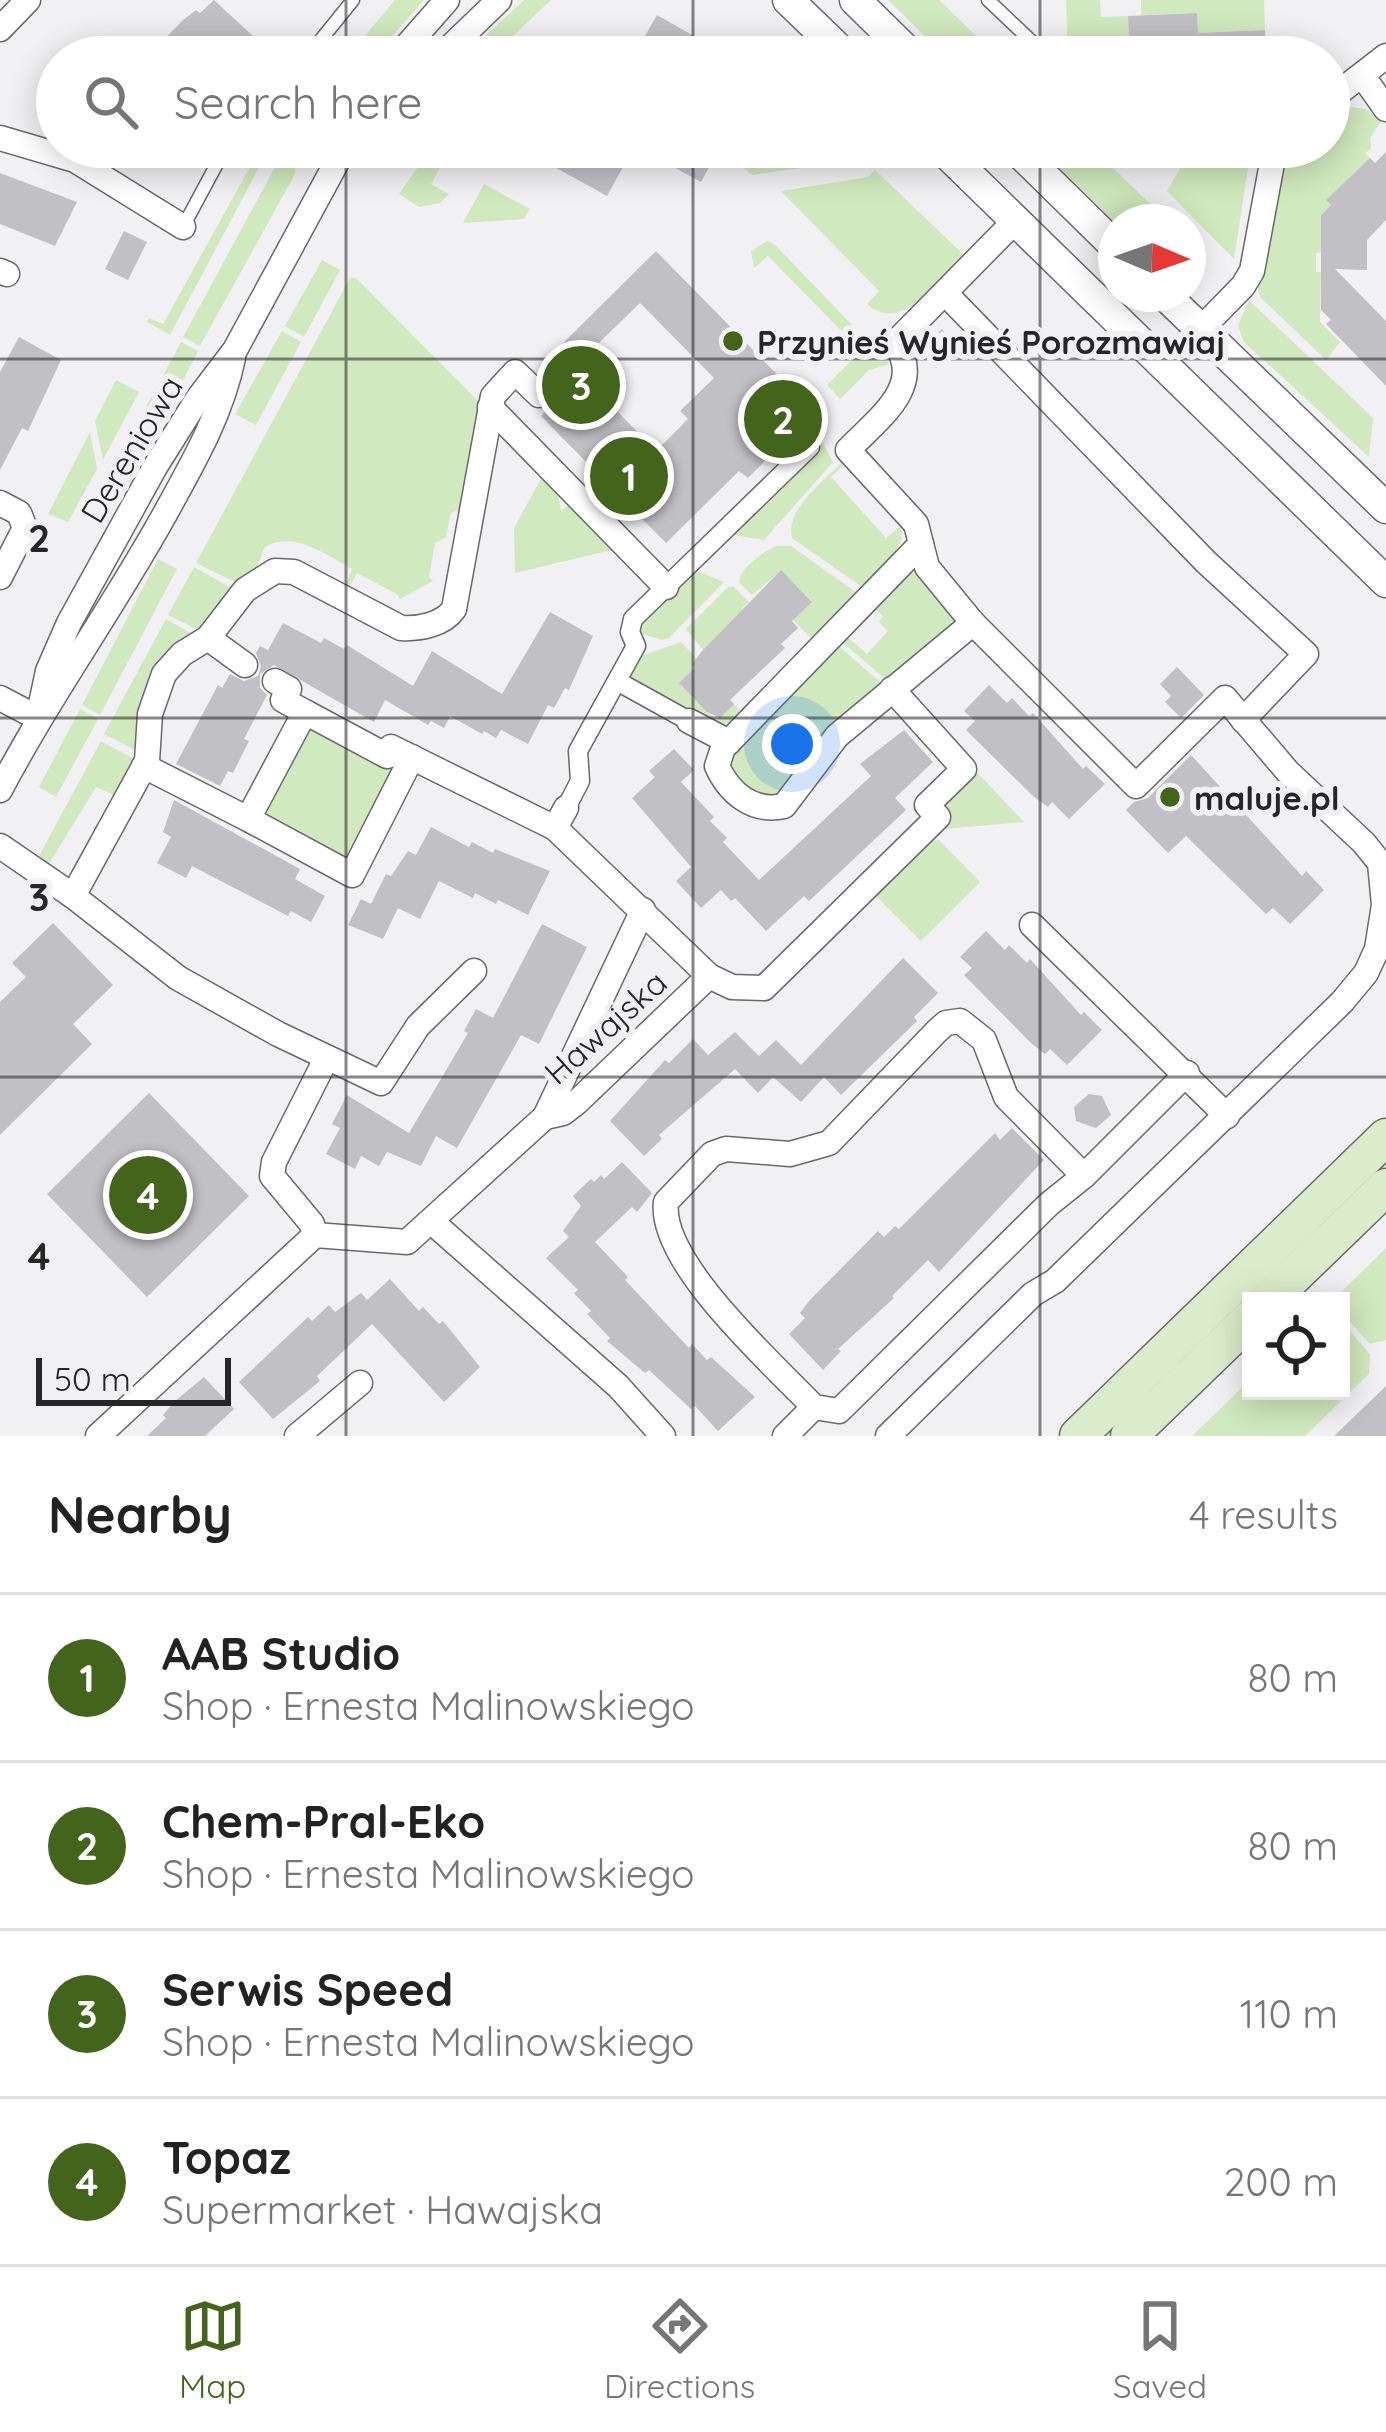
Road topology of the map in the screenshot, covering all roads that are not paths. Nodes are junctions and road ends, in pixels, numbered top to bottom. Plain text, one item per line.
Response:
1 (28, 0) edge
2 (353, 0) edge
3 (447, 0) edge
4 (500, 0) edge
5 (788, 0) edge
6 (855, 0) edge
7 (988, 0) edge
8 (0, 28) edge
9 (324, 36) edge
10 (415, 36) edge
11 (462, 36) edge
12 (825, 36) edge
13 (892, 36) edge
14 (1026, 36) edge
15 (1386, 56) edge
16 (1362, 75) junction
17 (1350, 84) edge
18 (1386, 109) edge
19 (0, 137) edge
20 (36, 149) edge
21 (91, 168) edge
22 (215, 168) edge
23 (330, 168) edge
24 (962, 168) edge
25 (1035, 168) edge
26 (1271, 168) edge
27 (1016, 219) junction
28 (183, 227) joint
29 (1098, 229) edge
30 (946, 293) junction
31 (1183, 312) edge
32 (1201, 329) junction
33 (539, 395) dead end
34 (490, 407) junction
35 (810, 447) dead end
36 (0, 503) edge
37 (1386, 508) edge
38 (921, 544) junction
39 (0, 578) edge
40 (1386, 582) edge
41 (666, 587) junction
42 (973, 623) junction
43 (208, 638) junction
44 (245, 665) dead end
45 (275, 681) dead end
46 (617, 682) junction
47 (892, 689) junction
48 (0, 698) edge
49 (305, 712) junction
50 (38, 718) junction
51 (1244, 720) junction
52 (689, 721) joint
53 (730, 742) junction
54 (412, 757) junction
55 (144, 766) junction
56 (0, 790) edge
57 (561, 818) junction
58 (248, 820) junction
59 (0, 846) edge
60 (73, 896) junction
61 (643, 910) junction
62 (1032, 925) dead end
63 (473, 971) dead end
64 (709, 976) junction
65 (326, 1059) junction
66 (1186, 1073) junction
67 (1227, 1116) junction
68 (545, 1117) junction
69 (1386, 1137) edge
70 (1084, 1176) junction
71 (1386, 1187) edge
72 (433, 1222) junction
73 (316, 1235) junction
74 (1277, 1292) edge
75 (1242, 1327) edge
76 (360, 1383) dead end
77 (814, 1407) junction
78 (98, 1436) edge
79 (297, 1436) edge
80 (663, 1436) edge
81 (785, 1436) edge
82 (888, 1436) edge
83 (1078, 1436) edge
84 (1129, 1436) edge

1 - 8 street
2 - 9 lane
3 - 10 street
4 - 11 street
5 - 12 street
6 - 13 street
7 - 14 lane
15 - 16 street
16 - 17 street
16 - 18 street
19 - 20 street
21 - 28 street
22 - 28 lane
23 - 50 street, Dereniowa
24 - 27 street
25 - 29 street
26 - 32 street
27 - 30 street
27 - 40 street
30 - 38 street
30 - 51 street
31 - 32 street
32 - 37 street
33 - 34 street
34 - 41 street
34 - 43 street
35 - 41 street
36 - 39 street
38 - 42 street
38 - 53 street
41 - 46 street
42 - 47 street
42 - 51 street
43 - 44 street
43 - 55 street
45 - 49 street
46 - 52 street
46 - 57 street
47 - 53 street
47 - 64 street, Hawajska
48 - 50 street
49 - 54 street
49 - 58 street
50 - 56 street, Dereniowa
51 - 67 street
52 - 53 street
54 - 57 street
54 - 58 street
55 - 58 street
55 - 60 street
57 - 61 street
59 - 60 street
60 - 65 street
61 - 64 street
61 - 68 street
62 - 66 street
63 - 65 street
64 - 68 street, Hawajska
65 - 73 street
66 - 67 street
66 - 70 street
67 - 82 street
68 - 72 street, Hawajska
69 - 83 main road
70 - 77 street
70 - 77 street
71 - 74 main road
72 - 73 street, Hawajska
72 - 80 street
73 - 78 street
75 - 84 main road
76 - 79 street
77 - 81 street

